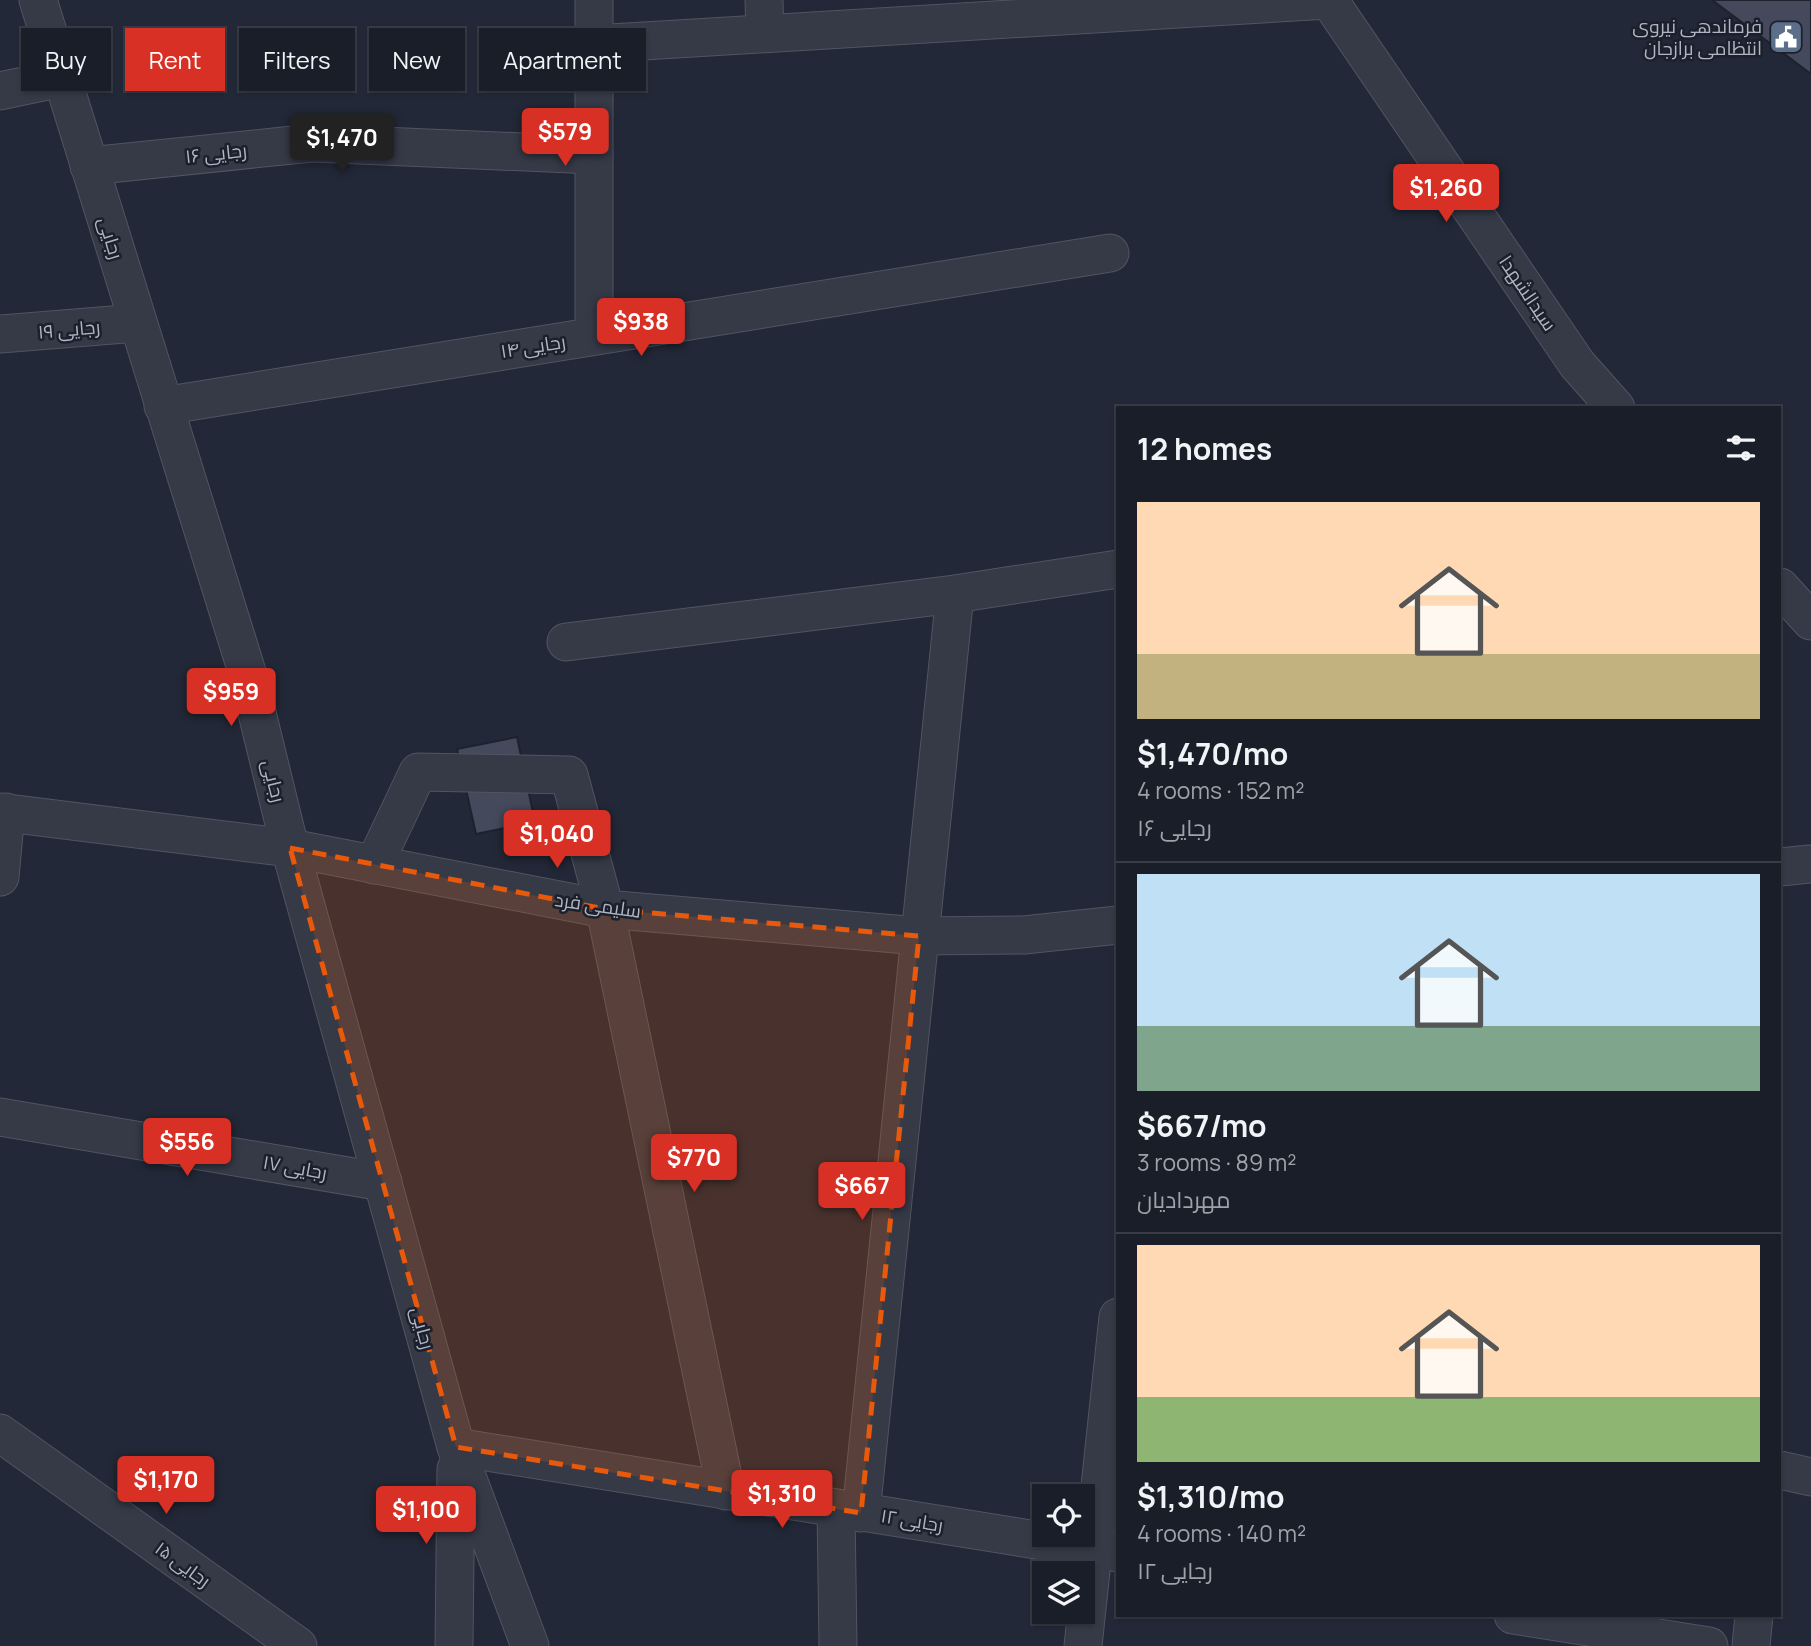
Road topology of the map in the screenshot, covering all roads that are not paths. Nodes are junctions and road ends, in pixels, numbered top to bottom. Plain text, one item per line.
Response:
1 (38, 0) edge
2 (594, 0) edge
3 (1329, 0) edge
4 (765, 17) edge
5 (47, 28) edge
6 (594, 28) edge
7 (646, 36) edge
8 (21, 87) edge
9 (66, 91) edge
10 (594, 91) edge
11 (0, 92) edge
12 (594, 155) junction
13 (89, 166) junction
14 (1110, 253) dead end
15 (137, 323) junction
16 (0, 334) edge
17 (594, 336) junction
18 (163, 406) junction
19 (1614, 406) edge
20 (1116, 569) edge
21 (955, 594) junction
22 (566, 642) dead end
23 (3, 812) edge
24 (290, 848) junction
25 (1811, 864) edge
26 (374, 865) junction
27 (1781, 867) edge
28 (0, 877) edge
29 (606, 909) junction
30 (1116, 925) edge
31 (919, 936) junction
32 (0, 1117) edge
33 (383, 1182) junction
34 (1116, 1356) edge
35 (0, 1433) edge
36 (456, 1447) junction
37 (1781, 1470) edge
38 (1811, 1477) edge
39 (726, 1492) junction
40 (849, 1511) junction
41 (1106, 1551) edge
42 (1526, 1617) edge
43 (1754, 1617) edge
44 (298, 1646) edge
45 (454, 1646) edge
46 (530, 1646) edge
47 (838, 1646) edge
48 (1083, 1646) edge
49 (1709, 1646) edge
50 (1751, 1646) edge

1 - 5 street, رجایی
2 - 6 street
3 - 4 street
3 - 19 street, سیدالشهدا
4 - 7 street
8 - 11 street
9 - 13 street, رجایی
10 - 12 street
12 - 13 street, رجایی ۱۶
12 - 17 street
13 - 15 street, رجایی
14 - 17 street, رجایی ۱۴
15 - 16 street, رجایی ۱۹
15 - 18 street, رجایی
17 - 18 street, رجایی ۱۴
18 - 24 street, رجایی
20 - 21 street
21 - 22 street
21 - 31 street
23 - 24 street, سلیمی فرد
23 - 28 street
24 - 26 street, سلیمی فرد
24 - 33 street, رجایی
25 - 27 street
26 - 29 street, سلیمی فرد
26 - 29 street
29 - 31 street, سلیمی فرد
29 - 39 street
30 - 31 street, سلیمی فرد
31 - 40 street
32 - 33 street, رجایی ۱۷
33 - 36 street, رجایی
34 - 41 street
35 - 44 street, رجایی ۱۵
36 - 39 street, رجایی ۱۲
36 - 45 street
36 - 46 street
37 - 38 street
39 - 40 street, رجایی ۱۲
40 - 41 street, رجایی ۱۲
40 - 47 street
41 - 48 street
42 - 49 street
43 - 50 street

